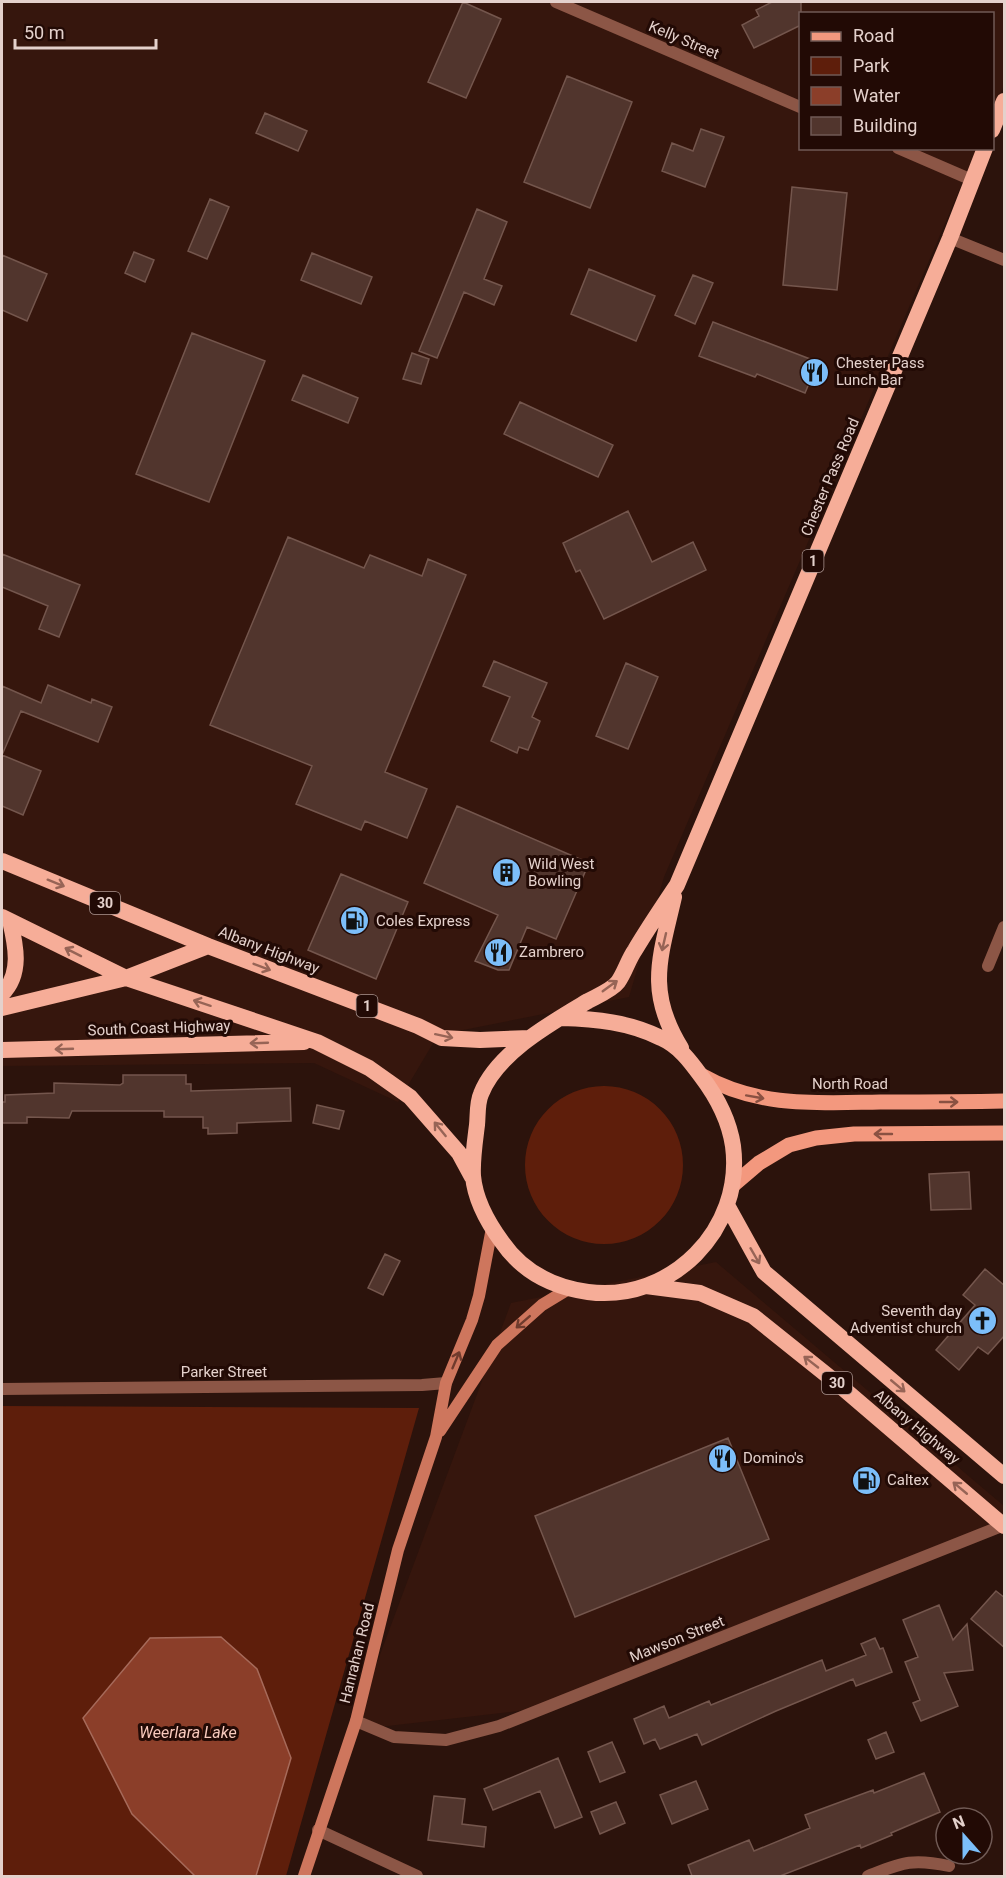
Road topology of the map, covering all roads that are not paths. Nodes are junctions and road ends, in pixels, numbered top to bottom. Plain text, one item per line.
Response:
1 (556, 2) edge
2 (1005, 101) edge
3 (799, 106) edge
4 (994, 128) edge
5 (902, 150) edge
6 (984, 150) edge
7 (972, 180) junction
8 (950, 238) junction
9 (1005, 260) edge
10 (2, 861) edge
11 (677, 885) junction
12 (6, 919) edge
13 (1005, 927) edge
14 (208, 946) junction
15 (988, 966) dead end
16 (126, 978) junction
17 (2, 994) edge
18 (2, 1008) edge
19 (561, 1018) junction
20 (530, 1038) junction
21 (317, 1042) junction
22 (2, 1050) edge
23 (686, 1056) junction
24 (701, 1076) junction
25 (1005, 1101) edge
26 (1005, 1133) edge
27 (473, 1177) junction
28 (732, 1186) junction
29 (727, 1204) junction
30 (492, 1228) junction
31 (645, 1286) junction
32 (570, 1288) junction
33 (446, 1383) junction
34 (2, 1389) edge
35 (436, 1437) junction
36 (1005, 1476) edge
37 (1004, 1525) edge
38 (356, 1721) junction
39 (318, 1830) junction
40 (934, 1863) edge
41 (304, 1876) edge
42 (417, 1876) edge
43 (868, 1876) edge

1 - 3 street, Kelly Street
2 - 4 highway
5 - 7 street
6 - 7 highway, Chester Pass Road / 1
7 - 8 highway, Chester Pass Road / 1
8 - 9 street
8 - 11 highway, Chester Pass Road / 1
10 -> 14 highway, Albany Highway / 30
19 -> 11 highway, Chester Pass Road / 1
11 -> 23 highway, Chester Pass Road / 1
16 -> 12 highway
12 - 17 highway
13 - 15 street
14 - 16 highway
14 -> 20 highway, Albany Highway / 1
16 - 18 highway
21 -> 16 highway
19 - 20 highway, 1
19 - 23 highway, 1
20 - 27 highway, 1
21 -> 22 highway, South Coast Highway / 1
27 -> 21 highway, 1
23 - 24 highway, 1
24 -> 25 main road, North Road
24 - 28 highway, 1
26 -> 28 main road
27 - 30 highway, 1
28 - 29 highway, 1
29 - 31 highway, 1
29 -> 36 highway, Albany Highway / 30
30 - 32 highway, 1
33 -> 30 main road, Hanrahan Road
31 - 32 highway, 1
37 -> 31 highway, Albany Highway / 30
32 -> 35 main road, Hanrahan Road
33 - 34 street, Parker Street
33 - 35 main road, Hanrahan Road
35 - 38 main road, Hanrahan Road
37 - 38 street, Mawson Street
38 - 39 main road, Hanrahan Road
39 - 41 main road, Hanrahan Road
39 - 42 street
40 - 43 street

